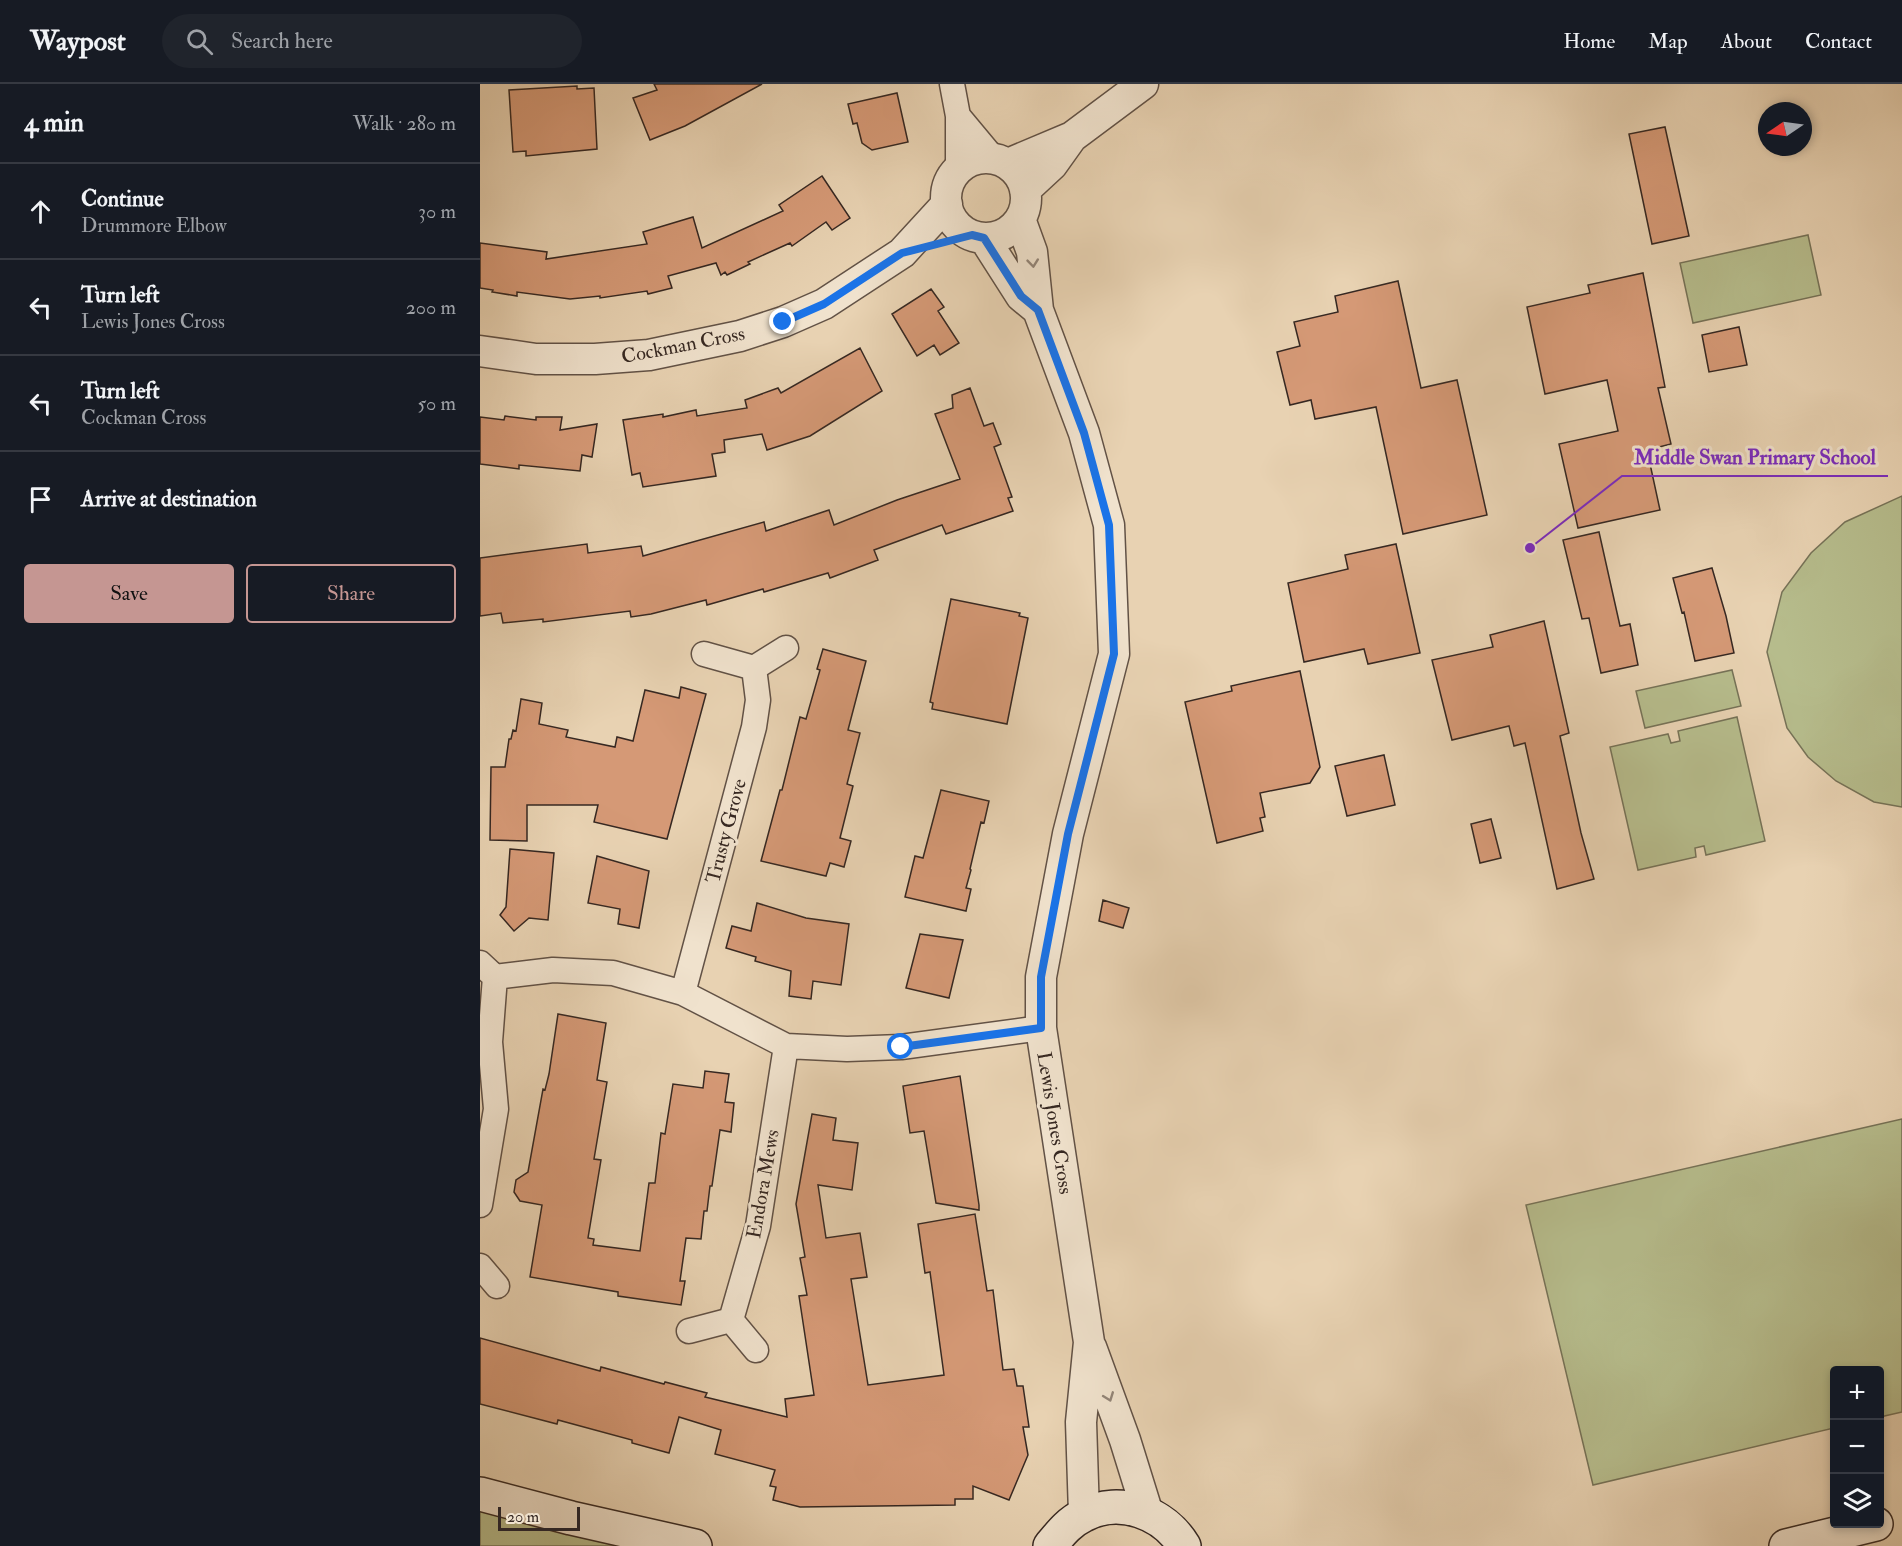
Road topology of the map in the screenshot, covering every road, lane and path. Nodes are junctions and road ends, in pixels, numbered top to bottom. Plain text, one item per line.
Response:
1 (952, 84) edge
2 (1143, 84) edge
3 (958, 116) junction
4 (1072, 137) junction
5 (1000, 161) junction
6 (958, 168) junction
7 (946, 204) junction
8 (1023, 205) junction
9 (978, 237) junction
10 (902, 253) junction
11 (1038, 310) junction
12 (480, 351) edge
13 (786, 648) dead end
14 (704, 654) dead end
15 (754, 668) junction
16 (487, 970) edge
17 (683, 993) junction
18 (1041, 1028) junction
19 (786, 1046) junction
20 (480, 1205) edge
21 (480, 1266) edge
22 (497, 1286) dead end
23 (731, 1320) junction
24 (689, 1331) dead end
25 (1089, 1342) junction
26 (756, 1350) dead end
27 (480, 1494) edge
28 (1084, 1514) junction
29 (1148, 1514) junction
30 (1902, 1517) edge
31 (1884, 1522) edge
32 (1858, 1528) edge
33 (695, 1546) edge
34 (1050, 1546) edge
35 (1184, 1546) edge
36 (1786, 1546) edge

1 - 3 street
2 - 4 street
3 - 5 street
3 - 6 street
4 - 5 street
4 - 8 street
5 - 6 street
5 - 8 street
6 - 7 street
7 - 9 street
7 - 10 street, Cockman Cross
8 - 9 street
8 -> 11 street, Lewis Jones Cross
9 - 10 street, Cockman Cross
9 - 11 street, Lewis Jones Cross
10 - 12 street, Cockman Cross
11 - 18 street, Lewis Jones Cross
13 - 15 street
14 - 15 street
15 - 17 street, Trusty Grove
16 - 17 street
16 - 20 street
17 - 19 street
18 - 19 street
18 - 25 street, Lewis Jones Cross
19 - 23 street, Endora Mews
21 - 22 street
23 - 24 street
23 - 26 street
25 - 28 street, Lewis Jones Cross
25 -> 29 street, Lewis Jones Cross
27 - 33 main road
28 - 29 main road
28 - 34 main road
29 - 35 main road
30 - 31 main road
32 - 36 main road

